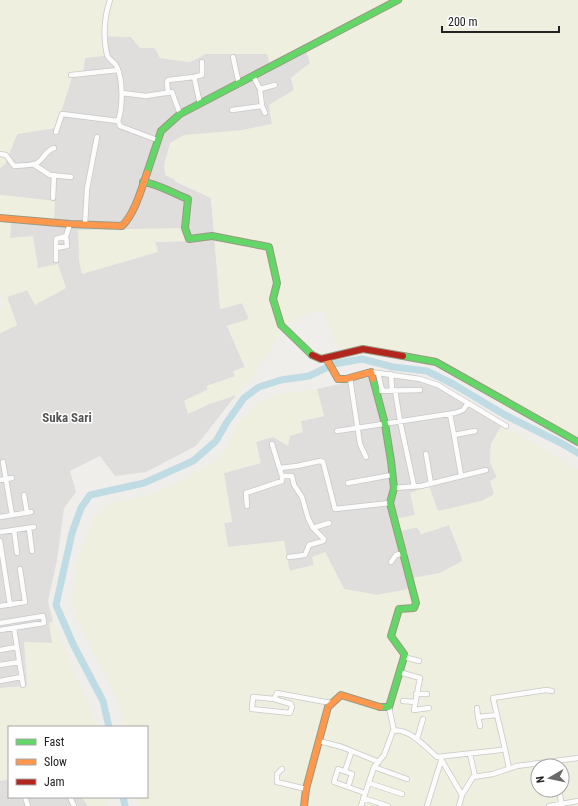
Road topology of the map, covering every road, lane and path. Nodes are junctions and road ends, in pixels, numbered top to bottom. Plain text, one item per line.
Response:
1 (110, 0) edge
2 (398, 0) edge
3 (233, 57) dead end
4 (202, 62) dead end
5 (118, 70) junction
6 (71, 75) dead end
7 (253, 76) junction
8 (194, 77) junction
9 (239, 84) junction
10 (275, 86) dead end
11 (260, 89) junction
12 (122, 93) junction
13 (168, 93) junction
14 (200, 104) junction
15 (262, 106) junction
16 (232, 110) dead end
17 (265, 113) dead end
18 (180, 114) junction
19 (118, 122) junction
20 (56, 132) dead end
21 (97, 137) dead end
22 (157, 140) junction
23 (54, 148) dead end
24 (0, 154) edge
25 (33, 164) junction
26 (54, 175) junction
27 (71, 177) dead end
28 (143, 182) junction
29 (53, 198) dead end
30 (0, 218) edge
31 (70, 224) junction
32 (85, 225) junction
33 (66, 236) junction
34 (56, 248) junction
35 (56, 260) dead end
36 (327, 360) junction
37 (371, 372) junction
38 (378, 372) junction
39 (391, 374) junction
40 (350, 378) junction
41 (393, 390) junction
42 (420, 390) dead end
43 (379, 391) junction
44 (468, 403) junction
45 (450, 414) junction
46 (400, 422) junction
47 (385, 424) junction
48 (506, 426) dead end
49 (359, 428) junction
50 (337, 431) dead end
51 (475, 431) dead end
52 (454, 435) junction
53 (578, 442) edge
54 (272, 444) dead end
55 (426, 454) dead end
56 (366, 457) dead end
57 (3, 462) dead end
58 (280, 468) junction
59 (486, 470) dead end
60 (392, 475) junction
61 (461, 475) junction
62 (282, 476) junction
63 (12, 478) dead end
64 (6, 479) junction
65 (0, 480) edge
66 (348, 483) dead end
67 (431, 484) junction
68 (414, 486) junction
69 (394, 488) junction
70 (24, 495) dead end
71 (390, 503) junction
72 (247, 506) dead end
73 (12, 515) junction
74 (0, 517) edge
75 (329, 523) dead end
76 (313, 528) junction
77 (14, 530) junction
78 (0, 532) edge
79 (0, 541) edge
80 (32, 551) dead end
81 (17, 553) dead end
82 (404, 553) junction
83 (289, 557) dead end
84 (391, 562) dead end
85 (2, 569) edge
86 (20, 569) dead end
87 (10, 605) junction
88 (0, 606) edge
89 (0, 623) edge
90 (14, 628) junction
91 (0, 630) edge
92 (17, 647) junction
93 (0, 650) edge
94 (404, 657) junction
95 (19, 662) junction
96 (419, 662) dead end
97 (0, 665) edge
98 (399, 672) junction
99 (21, 677) junction
100 (0, 680) edge
101 (419, 681) junction
102 (426, 681) dead end
103 (23, 684) dead end
104 (552, 691) dead end
105 (416, 694) junction
106 (427, 694) dead end
107 (274, 700) junction
108 (403, 701) dead end
109 (415, 702) junction
110 (331, 703) junction
111 (389, 707) junction
112 (429, 708) dead end
113 (477, 708) dead end
114 (496, 715) junction
115 (478, 717) junction
116 (422, 719) dead end
117 (480, 726) dead end
118 (394, 730) junction
119 (417, 739) junction
120 (319, 741) junction
121 (505, 749) junction
122 (351, 753) dead end
123 (470, 754) junction
124 (578, 758) edge
125 (441, 759) junction
126 (379, 762) junction
127 (374, 767) junction
128 (509, 768) junction
129 (282, 769) dead end
130 (345, 771) junction
131 (475, 776) junction
132 (407, 779) dead end
133 (369, 783) junction
134 (348, 787) junction
135 (306, 789) junction
136 (365, 793) junction
137 (402, 794) dead end
138 (462, 795) junction
139 (363, 798) junction
140 (578, 801) edge
141 (378, 804) edge
142 (562, 805) edge
143 (304, 806) edge
144 (360, 806) edge
145 (388, 806) edge
146 (427, 806) edge
147 (459, 806) edge
148 (549, 806) edge

1 - 5 street
2 - 7 street
3 - 9 street
4 - 8 street
5 - 6 street
5 - 12 street
7 - 9 street
7 - 11 street
8 - 13 street
8 - 14 street
9 - 14 street
10 - 11 street
11 - 15 street
12 - 13 street
12 - 19 street
13 - 18 street
14 - 18 street
15 - 16 street
15 - 17 street
18 - 22 street
19 - 20 street
19 - 22 street
21 - 32 street
22 - 28 street
23 - 25 street
24 - 25 street
25 - 26 street
26 - 27 street
26 - 29 street
28 - 32 street
28 - 36 street
30 - 31 street
31 - 32 street
31 - 33 street
33 - 34 street
33 - 34 street
34 - 35 street
36 - 40 street
36 - 53 street
37 - 38 street
37 - 40 street
37 - 43 street
38 - 39 street
38 - 43 street
39 - 41 street
39 - 44 street
40 - 49 street
41 - 42 street
41 - 43 street
41 - 46 street
43 - 47 street
44 - 45 street
44 - 48 street
45 - 46 street
45 - 52 street
46 - 47 street
46 - 68 street
47 - 49 street
47 - 60 street
49 - 50 street
49 - 56 street
51 - 52 street
52 - 61 street
54 - 58 street
55 - 67 street
57 - 64 street
58 - 62 street
58 - 71 street
59 - 61 street
60 - 66 street
60 - 69 street
61 - 67 street
62 - 72 street
62 - 76 street
63 - 64 street
64 - 65 street
64 - 73 street
67 - 68 street
68 - 69 street
69 - 71 street
70 - 73 street
71 - 82 street
73 - 74 street
75 - 76 street
76 - 83 street
77 - 78 street
77 - 80 street
77 - 81 street
79 - 85 street
82 - 84 street
82 - 94 street
85 - 87 street
86 - 87 street
87 - 88 street
89 - 90 street
90 - 91 street
90 - 92 street
92 - 93 street
92 - 95 street
94 - 96 street
94 - 98 street
95 - 97 street
95 - 99 street
98 - 101 street
98 - 111 street
99 - 100 street
99 - 103 street
101 - 102 street
101 - 105 street
104 - 114 street
105 - 106 street
105 - 109 street
107 - 107 street
107 - 110 street
108 - 109 street
109 - 112 street
110 - 111 street
110 - 120 street
111 - 118 street
113 - 115 street
114 - 115 street
114 - 121 street
115 - 117 street
116 - 119 street
118 - 119 street
118 - 126 street
119 - 125 street
120 - 126 street
120 - 135 street
121 - 123 street
121 - 128 street
122 - 130 street
123 - 125 street
123 - 131 street
124 - 128 street
125 - 138 street
125 - 146 street
126 - 127 street
127 - 132 street
127 - 133 street
128 - 131 street
129 - 135 street
130 - 134 street
130 - 134 street
131 - 138 street
133 - 136 street
133 - 137 street
134 - 136 street
135 - 143 street
136 - 139 street
138 - 147 street
139 - 141 street
139 - 144 street
140 - 142 street
141 - 145 street
142 - 148 street

